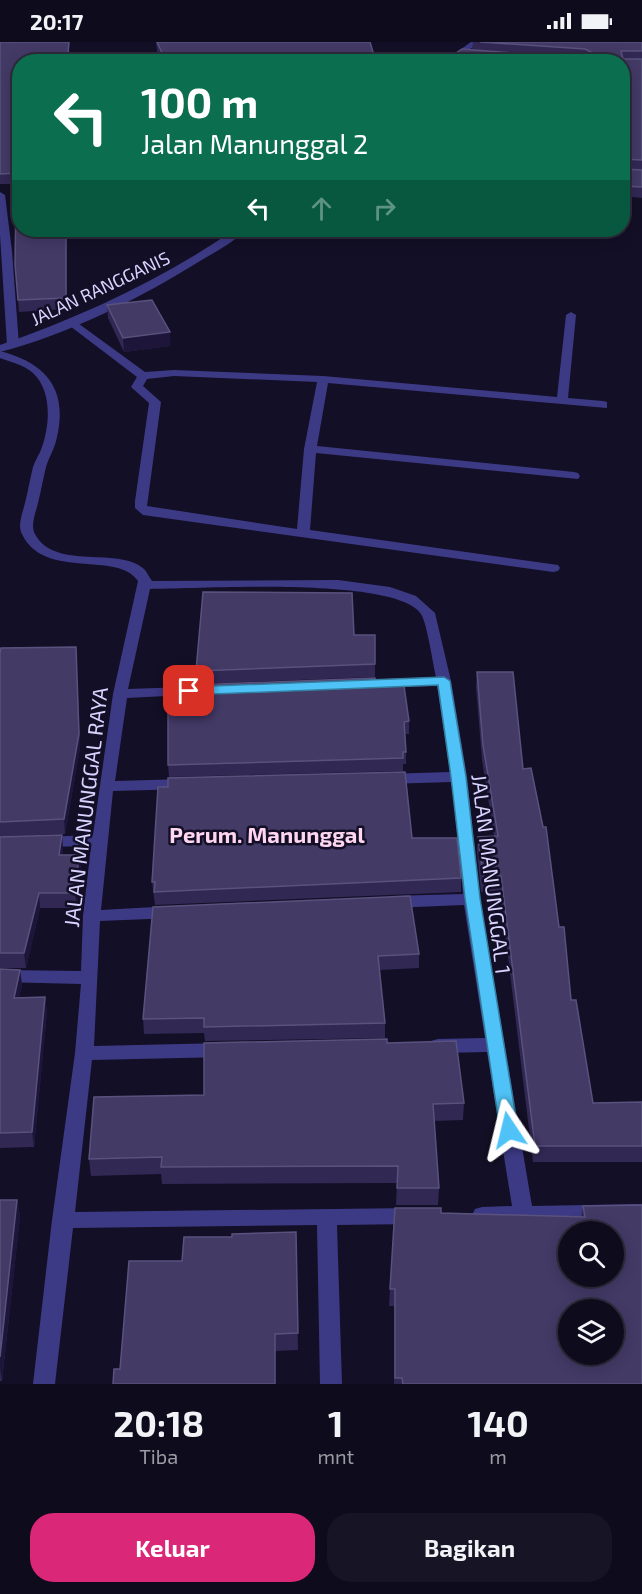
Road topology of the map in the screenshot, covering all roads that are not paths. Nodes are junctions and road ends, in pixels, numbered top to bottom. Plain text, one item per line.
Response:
1 (476, 42) edge
2 (459, 54) joint
3 (470, 54) edge
4 (0, 195) edge
5 (229, 237) edge
6 (571, 315) dead end
7 (72, 323) junction
8 (4, 349) edge
9 (142, 376) junction
10 (323, 379) junction
11 (562, 401) junction
12 (603, 405) dead end
13 (310, 449) junction
14 (574, 476) dead end
15 (303, 533) junction
16 (553, 568) dead end
17 (145, 585) junction
18 (444, 681) junction
19 (348, 684) edge
20 (204, 690) edge
21 (120, 694) junction
22 (459, 777) junction
23 (365, 780) edge
24 (200, 784) edge
25 (106, 786) junction
26 (101, 840) junction
27 (22, 843) edge
28 (472, 898) junction
29 (377, 903) edge
30 (187, 912) edge
31 (92, 916) junction
32 (0, 976) edge
33 (90, 978) junction
34 (495, 1045) junction
35 (424, 1046) edge
36 (248, 1050) edge
37 (84, 1053) junction
38 (642, 1212) edge
39 (466, 1215) edge
40 (523, 1215) junction
41 (431, 1216) edge
42 (327, 1217) junction
43 (62, 1220) junction
44 (44, 1384) edge
45 (331, 1384) edge

1 - 2 street
2 - 3 street
4 - 8 street
5 - 7 street, JALAN RANGGANIS
6 - 11 street
7 - 8 street, JALAN RANGGANIS
7 - 9 street
8 - 17 street
9 - 10 street
9 - 15 street
10 - 11 street
10 - 13 street
11 - 12 street
13 - 14 street
13 - 15 street
15 - 16 street
17 - 18 street, JALAN MANUNGGAL 1
17 - 21 street, JALAN MANUNGGAL RAYA
18 - 19 street
18 - 22 street, JALAN MANUNGGAL 1
20 - 21 street
21 - 25 street, JALAN MANUNGGAL RAYA
22 - 23 street
22 - 28 street, JALAN MANUNGGAL 1
24 - 25 street
25 - 26 street, JALAN MANUNGGAL RAYA
26 - 27 street
26 - 31 street, JALAN MANUNGGAL RAYA
28 - 29 street
28 - 34 street, JALAN MANUNGGAL 1
30 - 31 street
31 - 33 street, JALAN MANUNGGAL RAYA
32 - 33 street
33 - 37 street, JALAN MANUNGGAL RAYA
34 - 35 street
34 - 40 street, JALAN MANUNGGAL 1
36 - 37 street
37 - 43 street, JALAN MANUNGGAL RAYA
38 - 40 street
39 - 40 street
41 - 42 street
42 - 43 street
42 - 45 street
43 - 44 street, JALAN MANUNGGAL RAYA

